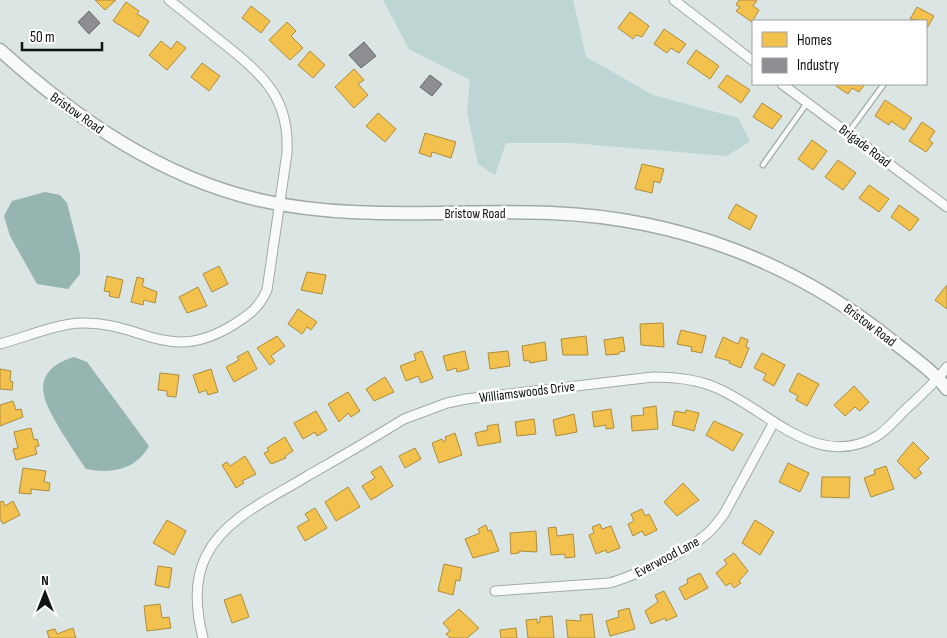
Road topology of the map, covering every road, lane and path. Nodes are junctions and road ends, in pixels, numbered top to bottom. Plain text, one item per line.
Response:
1 (169, 0) edge
2 (674, 0) edge
3 (0, 50) edge
4 (752, 60) edge
5 (783, 85) edge
6 (883, 85) edge
7 (807, 103) junction
8 (848, 133) junction
9 (763, 165) dead end
10 (278, 204) junction
11 (947, 207) edge
12 (0, 344) edge
13 (947, 367) edge
14 (938, 378) junction
15 (947, 389) edge
16 (774, 422) junction
17 (495, 591) dead end
18 (203, 638) edge

1 - 10 street
2 - 4 street
3 - 10 main road, Bristow Road
5 - 7 street, Brigade Road
6 - 8 lane
7 - 8 street, Brigade Road
7 - 9 lane
8 - 11 street, Brigade Road
10 - 12 street
10 - 14 main road, Bristow Road
13 - 14 street, Williamswoods Drive
14 - 15 main road, Bristow Road
14 - 16 street, Williamswoods Drive
16 - 17 street, Everwood Lane
16 - 18 street, Williamswoods Drive

